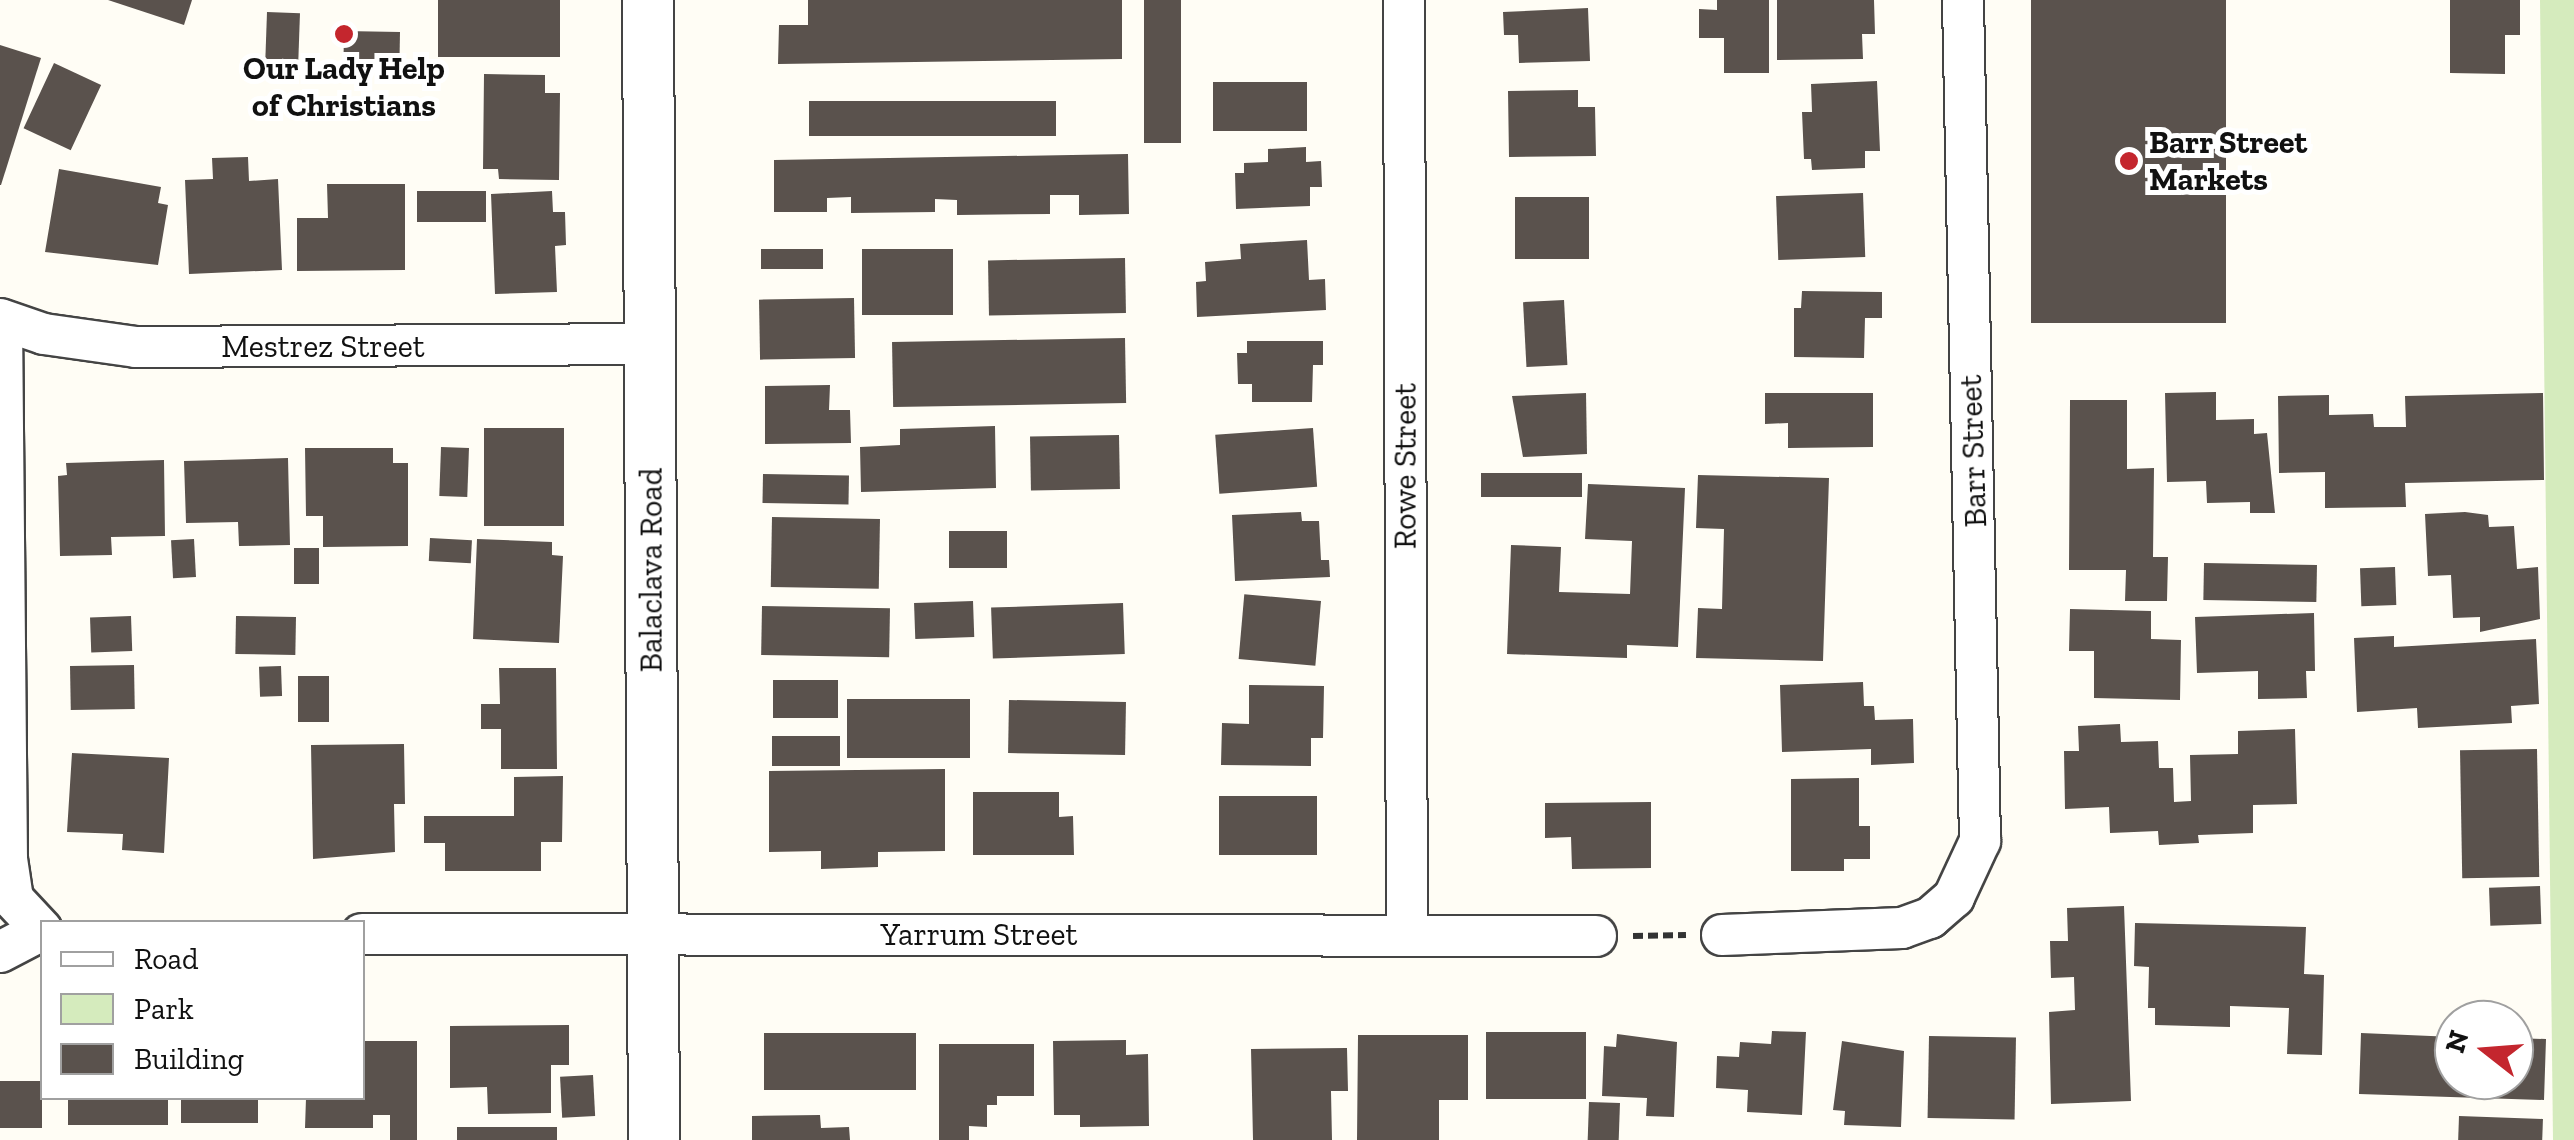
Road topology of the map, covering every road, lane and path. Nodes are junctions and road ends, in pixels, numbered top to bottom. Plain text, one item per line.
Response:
1 (648, 0) edge
2 (1404, 0) edge
3 (1963, 0) edge
4 (1, 319) edge
5 (650, 344) junction
6 (2, 764) edge
7 (40, 928) edge
8 (40, 931) edge
9 (1406, 932) junction
10 (365, 934) edge
11 (1722, 935) joint
12 (654, 936) junction
13 (1596, 936) joint
14 (0, 952) edge
15 (654, 1140) edge

1 - 5 street, Balaclava Road
2 - 9 street, Rowe Street
3 - 11 street, Barr Street
4 - 5 street, Mestrez Street
4 - 6 street
5 - 12 street, Balaclava Road
6 - 7 street
8 - 14 street
9 - 12 street, Yarrum Street
9 - 13 street, Yarrum Street
10 - 12 street, Yarrum Street
11 - 13 path
12 - 15 street, Balaclava Road

